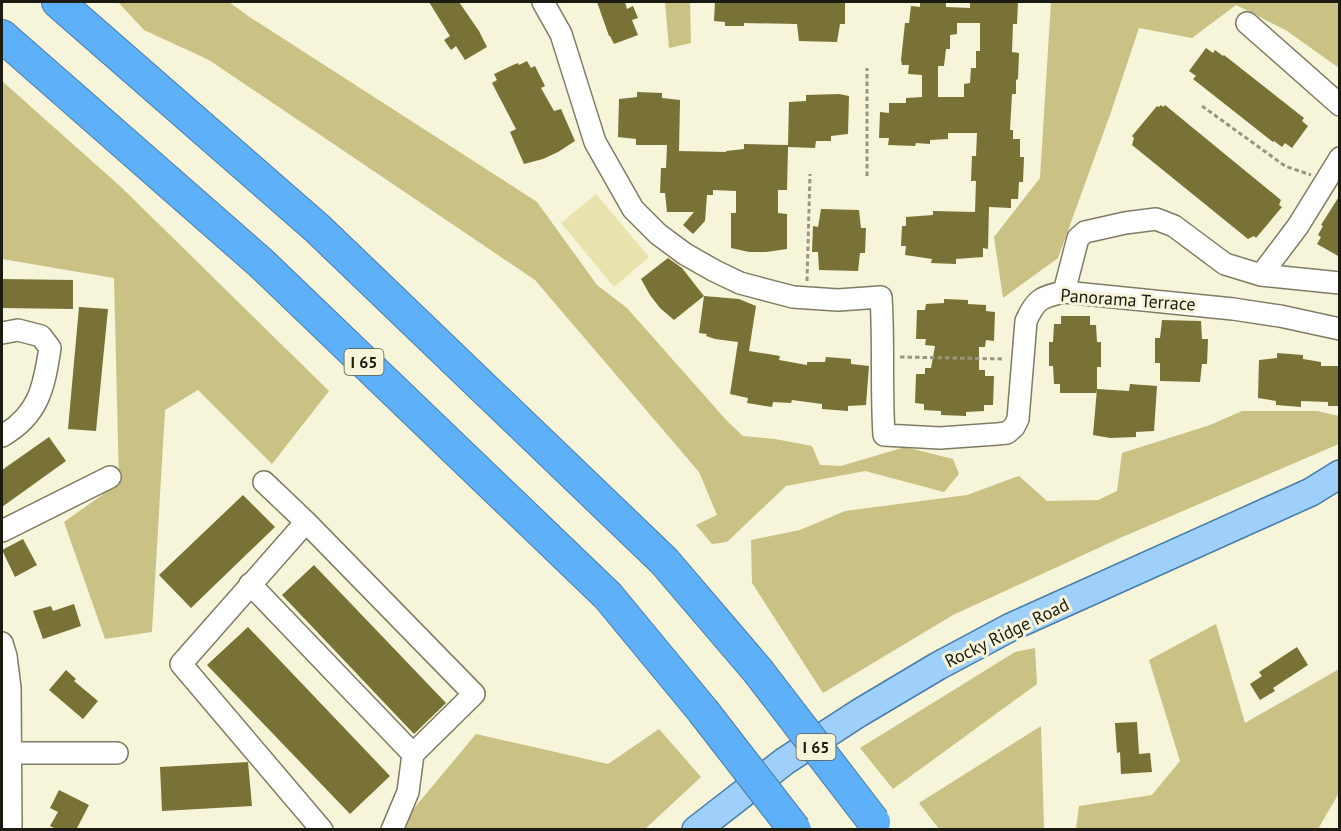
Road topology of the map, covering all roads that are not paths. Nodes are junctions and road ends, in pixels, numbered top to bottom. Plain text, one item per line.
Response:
1 (58, 2) edge
2 (543, 2) edge
3 (1247, 23) dead end
4 (2, 36) edge
5 (1340, 105) edge
6 (1340, 158) edge
7 (1261, 275) junction
8 (1340, 282) edge
9 (1064, 292) junction
10 (1340, 329) edge
11 (2, 333) edge
12 (2, 436) edge
13 (1340, 474) edge
14 (110, 477) dead end
15 (264, 482) dead end
16 (306, 522) junction
17 (2, 531) edge
18 (250, 584) junction
19 (2, 643) edge
20 (12, 753) junction
21 (117, 753) dead end
22 (413, 754) junction
23 (877, 826) edge
24 (12, 830) edge
25 (322, 830) edge
26 (392, 830) edge
27 (696, 830) edge
28 (795, 830) edge

1 - 23 highway, I 65, bridge
2 - 9 street, Panorama Terrace
3 - 5 street
4 - 28 highway, I 65, bridge
6 - 7 street
7 - 8 street
7 - 9 street
9 - 10 street, Panorama Terrace
11 - 12 street
13 - 27 main road, Rocky Ridge Road
14 - 17 street
15 - 16 street
16 - 18 street
16 - 22 street
18 - 22 street
18 - 25 street
19 - 20 street
20 - 21 street
20 - 24 street
22 - 26 street

